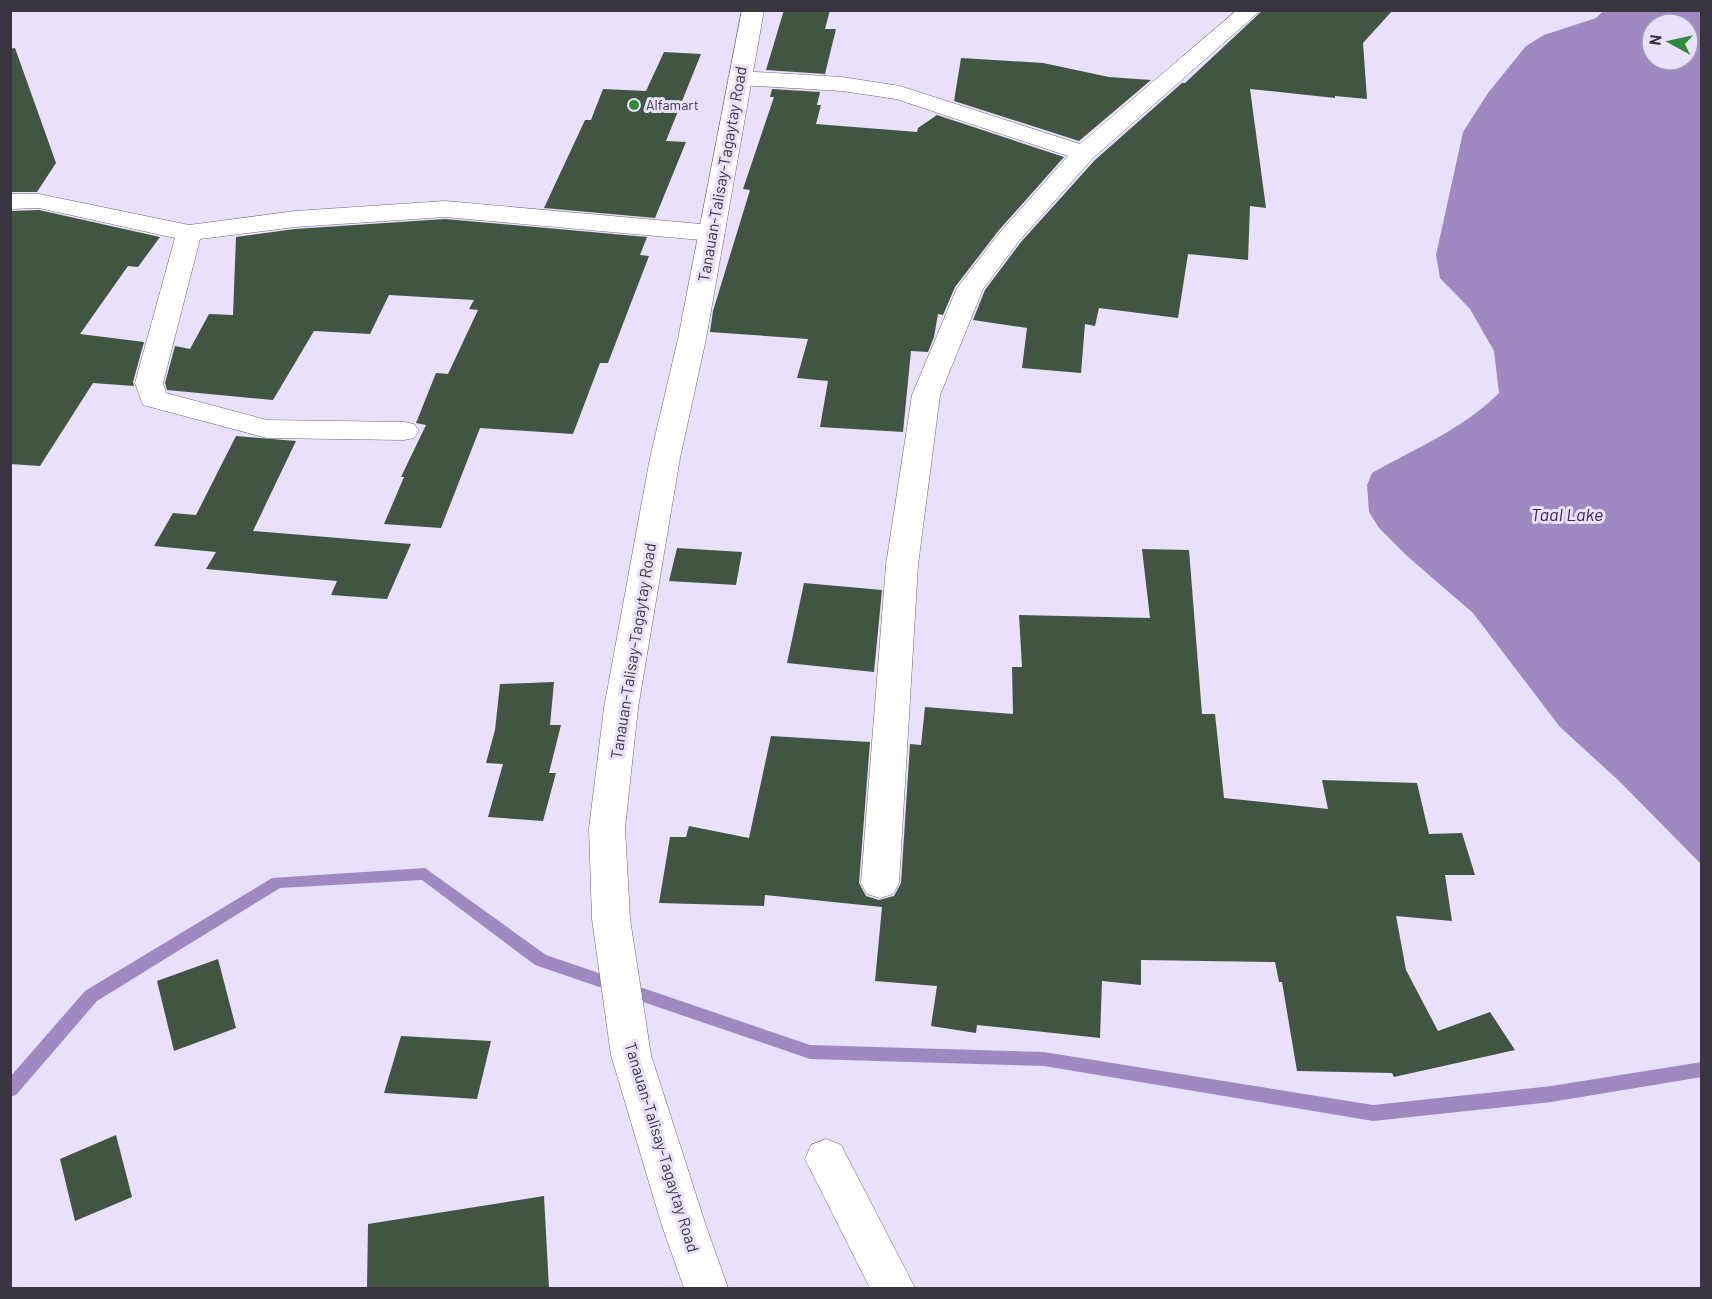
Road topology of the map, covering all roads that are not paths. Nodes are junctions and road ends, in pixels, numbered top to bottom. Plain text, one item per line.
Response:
1 (753, 10) edge
2 (1251, 10) edge
3 (739, 78) junction
4 (1084, 153) junction
5 (10, 202) edge
6 (189, 233) junction
7 (712, 233) junction
8 (404, 431) dead end
9 (880, 883) dead end
10 (826, 1159) dead end
11 (706, 1288) edge
12 (893, 1288) edge

1 - 3 street, Tanauan-Talisay-Tagaytay Road
2 - 4 street
3 - 4 street
3 - 7 street, Tanauan-Talisay-Tagaytay Road
4 - 9 street
5 - 6 street
6 - 7 street
6 - 8 street
7 - 11 street, Tanauan-Talisay-Tagaytay Road
10 - 12 street

